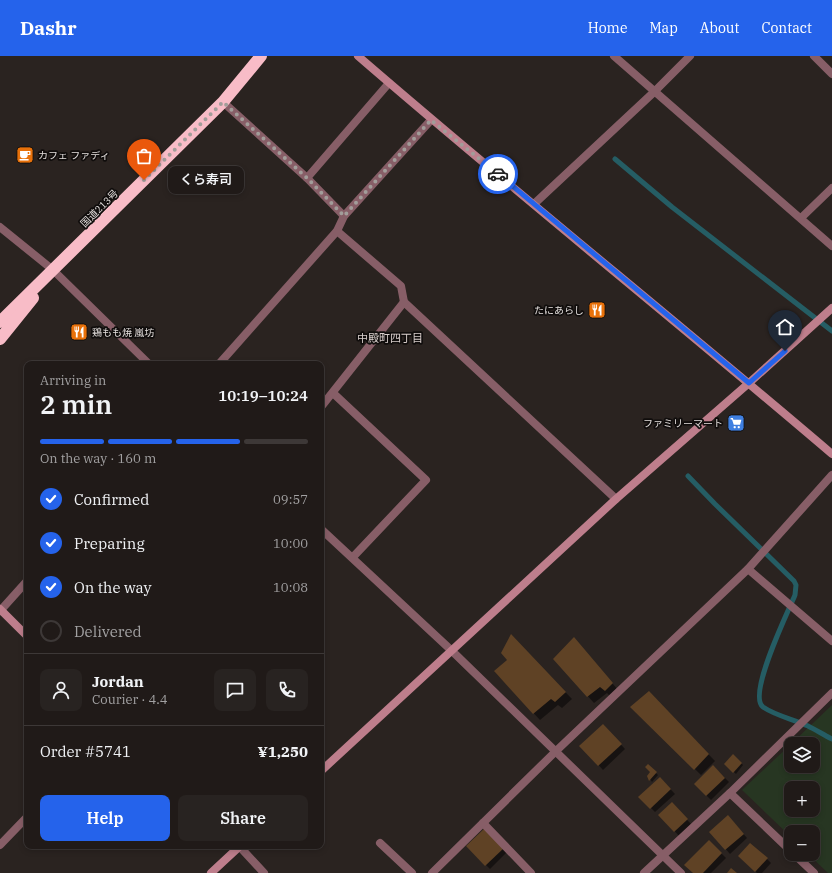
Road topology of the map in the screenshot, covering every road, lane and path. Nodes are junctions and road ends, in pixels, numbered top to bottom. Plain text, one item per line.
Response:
1 (261, 56) edge
2 (358, 56) edge
3 (614, 56) edge
4 (690, 56) edge
5 (814, 56) edge
6 (832, 74) edge
7 (389, 83) junction
8 (654, 92) junction
9 (223, 102) junction
10 (431, 120) junction
11 (307, 178) junction
12 (832, 188) edge
13 (534, 204) junction
14 (344, 216) junction
15 (801, 218) junction
16 (0, 227) edge
17 (337, 231) junction
18 (832, 246) edge
19 (54, 270) junction
20 (404, 302) junction
21 (832, 308) edge
22 (0, 322) edge
23 (0, 339) edge
24 (146, 361) edge
25 (222, 361) edge
26 (749, 383) junction
27 (333, 393) junction
28 (324, 404) edge
29 (832, 454) edge
30 (832, 475) edge
31 (616, 499) junction
32 (324, 532) edge
33 (353, 557) junction
34 (748, 569) junction
35 (24, 583) edge
36 (0, 610) edge
37 (24, 633) edge
38 (832, 641) edge
39 (451, 650) junction
40 (832, 693) edge
41 (555, 752) junction
42 (324, 768) edge
43 (730, 793) junction
44 (24, 820) edge
45 (482, 823) junction
46 (380, 843) dead end
47 (784, 844) edge
48 (0, 845) edge
49 (237, 849) edge
50 (243, 849) edge
51 (663, 855) junction
52 (801, 861) edge
53 (211, 873) edge
54 (264, 873) edge
55 (412, 873) edge
56 (432, 873) edge
57 (531, 873) edge
58 (644, 873) edge
59 (681, 873) edge
60 (814, 873) edge

1 - 9 highway, 国道213号
2 - 7 street
3 - 8 street
4 - 8 street
5 - 6 street
7 - 10 street
7 - 11 street
8 - 13 street
8 - 15 street
9 - 11 street
9 - 19 highway, 国道213号
10 - 13 street
10 - 14 street
11 - 14 street
12 - 15 street
13 - 26 street
14 - 17 street
15 - 18 street
16 - 19 street
17 - 20 street
17 - 25 street
19 - 22 highway, 国道213号
19 - 23 highway
19 - 24 street
20 - 27 street
20 - 31 street
21 - 26 street
26 - 29 street
26 - 31 street
27 - 28 street
27 - 33 street
30 - 34 street
31 - 39 street
32 - 33 street
33 - 39 street
34 - 38 street
34 - 41 street
35 - 36 street
36 - 37 street
39 - 41 street
39 - 42 street
40 - 43 street
41 - 45 street
41 - 51 street
43 - 47 street
43 - 51 street
44 - 48 street
45 - 56 street
45 - 57 street
46 - 55 street
49 - 53 street
50 - 54 street
51 - 58 street
51 - 59 street
52 - 60 street

